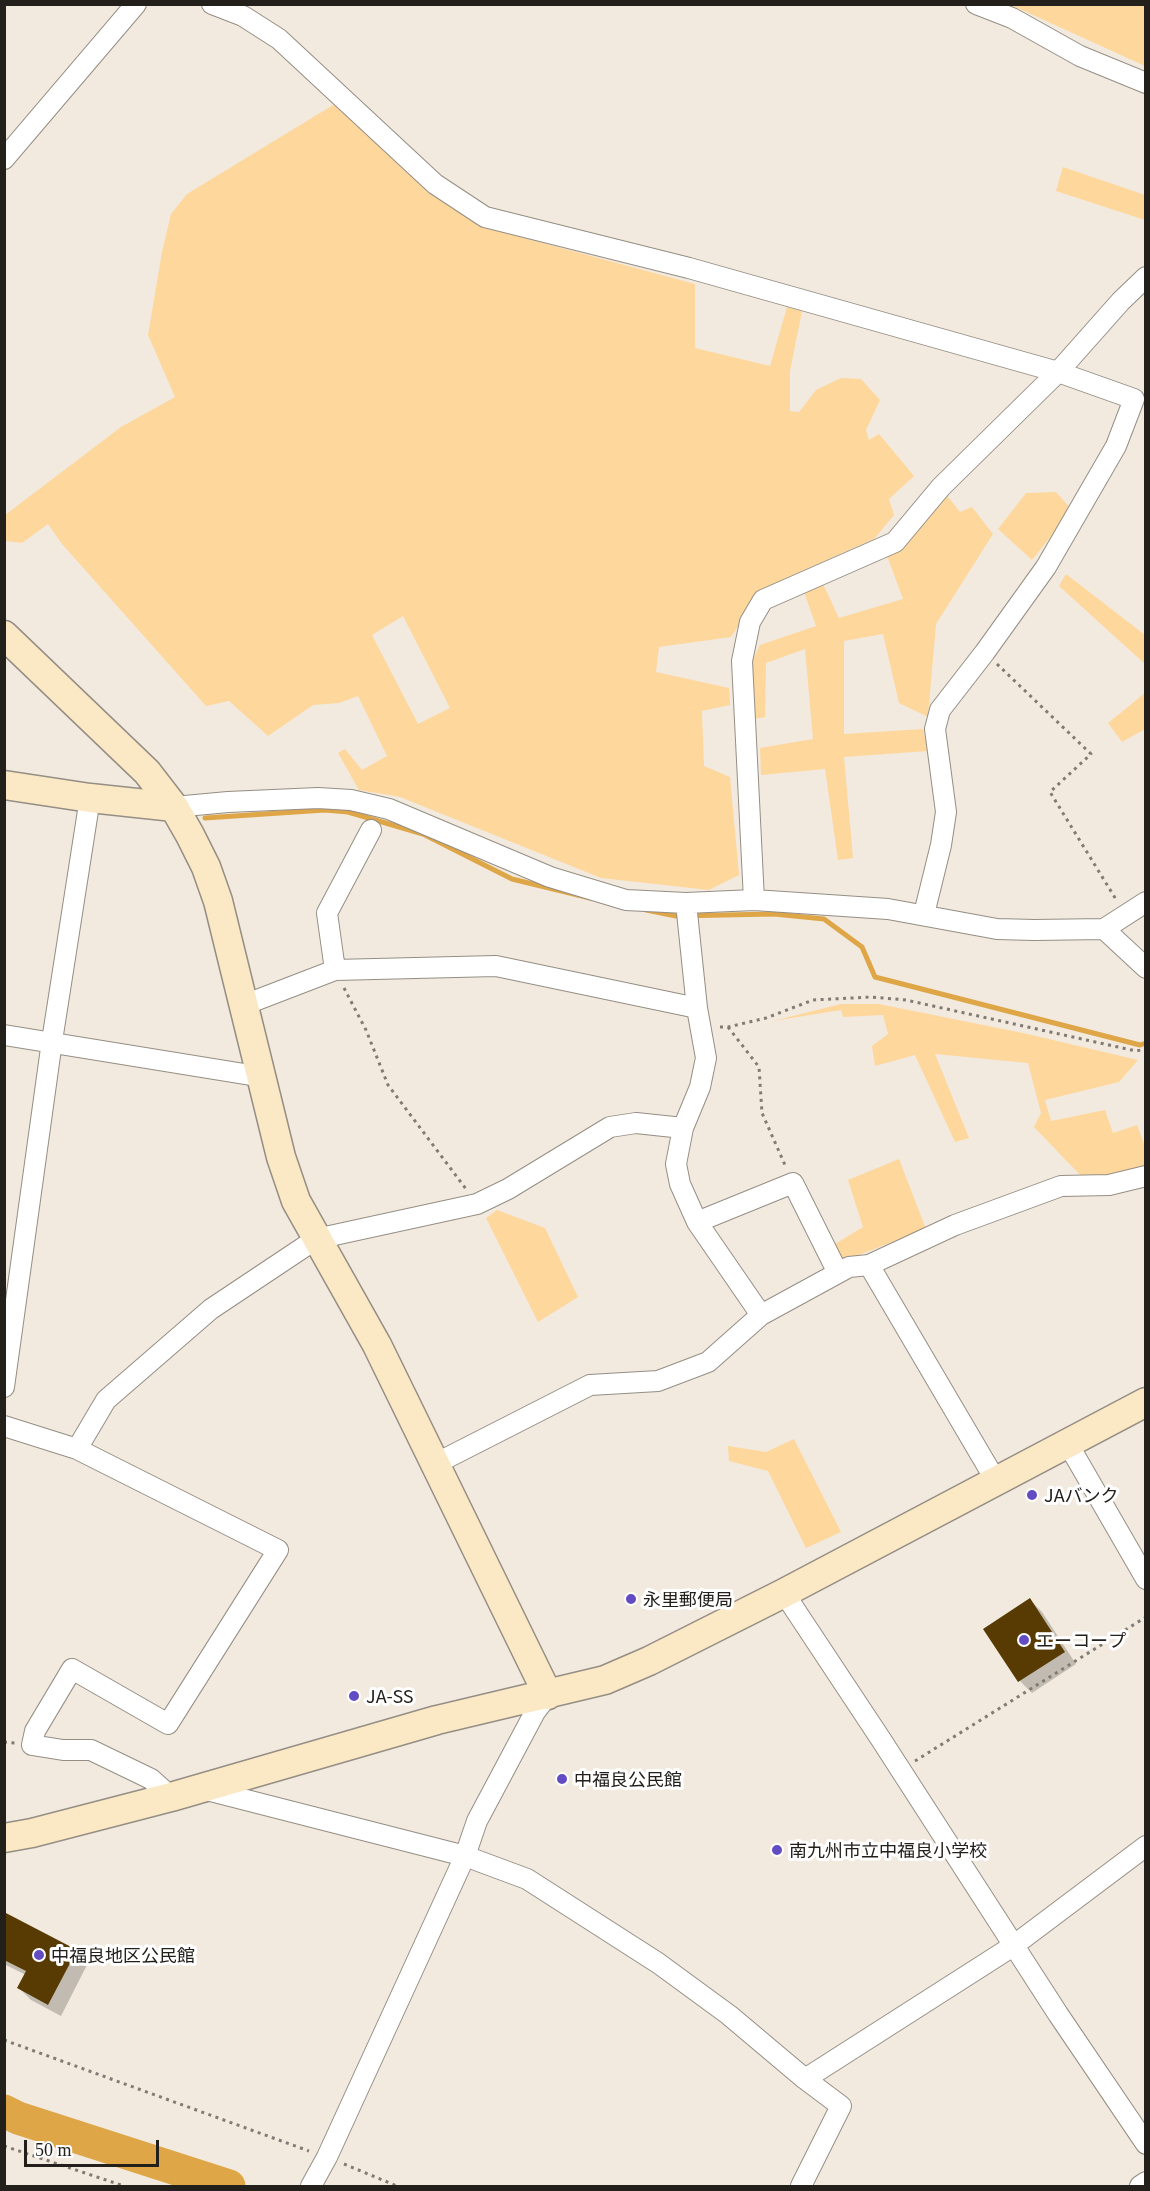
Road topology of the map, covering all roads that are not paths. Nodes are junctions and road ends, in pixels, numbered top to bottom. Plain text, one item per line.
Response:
1 (136, 4) edge
2 (212, 4) edge
3 (976, 4) edge
4 (249, 10) edge
5 (1146, 83) edge
6 (4, 159) edge
7 (1146, 277) edge
8 (1058, 372) junction
9 (1140, 401) edge
10 (4, 635) edge
11 (4, 785) edge
12 (90, 798) junction
13 (174, 807) junction
14 (371, 830) dead end
15 (754, 900) junction
16 (1146, 902) edge
17 (686, 913) junction
18 (924, 914) junction
19 (1104, 930) junction
20 (1146, 968) edge
21 (335, 970) junction
22 (244, 1005) junction
23 (699, 1017) junction
24 (4, 1035) edge
25 (51, 1041) junction
26 (263, 1077) junction
27 (683, 1128) junction
28 (1146, 1176) edge
29 (697, 1222) junction
30 (316, 1239) junction
31 (869, 1265) junction
32 (838, 1273) junction
33 (761, 1315) junction
34 (4, 1388) edge
35 (1146, 1401) edge
36 (4, 1426) edge
37 (1068, 1443) junction
38 (77, 1449) junction
39 (435, 1464) junction
40 (996, 1481) junction
41 (1146, 1580) edge
42 (784, 1593) junction
43 (548, 1695) junction
44 (201, 1788) junction
45 (171, 1797) junction
46 (4, 1838) edge
47 (1146, 1846) edge
48 (465, 1856) junction
49 (1013, 1946) junction
50 (805, 2079) junction
51 (1146, 2144) edge
52 (1146, 2182) edge
53 (311, 2187) edge
54 (801, 2187) edge
55 (1140, 2187) edge

1 - 6 street
2 - 4 street
3 - 5 street
4 - 8 street
7 - 8 street
8 - 9 street
8 - 15 street
9 - 18 street
10 - 13 street
11 - 12 street
12 - 13 street
12 - 25 street
13 - 17 street
13 - 22 street
14 - 21 street
15 - 17 street
15 - 18 street
16 - 19 street
17 - 23 street
18 - 19 street
19 - 20 street
21 - 22 street
21 - 23 street
22 - 26 street
23 - 27 street
24 - 25 street
25 - 26 street
25 - 34 street
26 - 30 street
27 - 29 street
27 - 30 street
28 - 31 street
29 - 32 street
29 - 33 street
30 - 38 street
30 - 39 street
31 - 32 street
31 - 40 street
32 - 33 street
33 - 39 street
35 - 37 street
36 - 38 street
37 - 40 street
37 - 41 street
38 - 45 street
39 - 43 street
40 - 42 street
42 - 43 street
42 - 49 street
43 - 44 street
43 - 48 street
44 - 45 street
44 - 48 street
45 - 46 street
47 - 49 street
48 - 50 street
48 - 53 street
49 - 50 street
49 - 51 street
50 - 54 street
52 - 55 street

